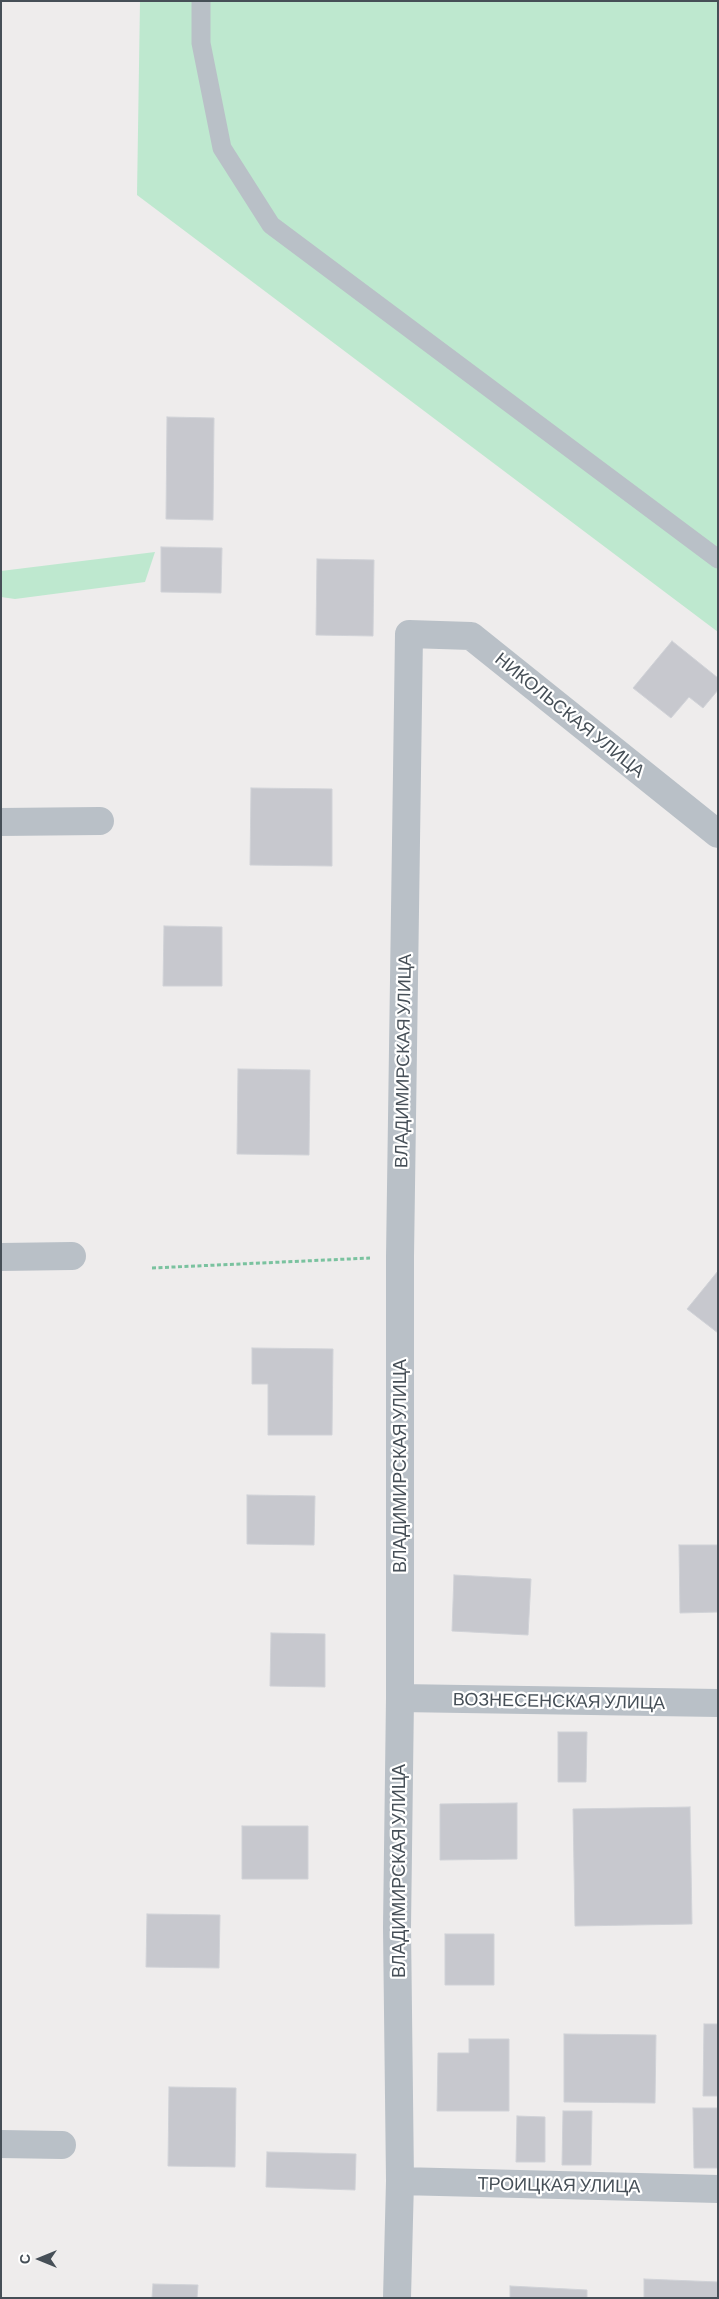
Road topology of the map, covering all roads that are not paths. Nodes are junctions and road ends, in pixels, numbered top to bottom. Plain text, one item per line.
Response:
1 (201, 1) edge
2 (718, 559) edge
3 (410, 634) joint
4 (100, 821) dead end
5 (1, 822) edge
6 (718, 834) edge
7 (72, 1256) dead end
8 (1, 1257) edge
9 (400, 1698) junction
10 (718, 1703) edge
11 (1, 2144) edge
12 (62, 2145) dead end
13 (400, 2181) junction
14 (718, 2189) edge
15 (397, 2298) edge

1 - 2 lane
3 - 6 street, НИКОЛЬСКАЯ УЛИЦА
3 - 9 street, ВЛАДИМИРСКАЯ УЛИЦА
4 - 5 street
7 - 8 street
9 - 10 street, ВОЗНЕСЕНСКАЯ УЛИЦА
9 - 13 street, ВЛАДИМИРСКАЯ УЛИЦА
11 - 12 street
13 - 14 street, ТРОИЦКАЯ УЛИЦА
13 - 15 street, ВЛАДИМИРСКАЯ УЛИЦА

